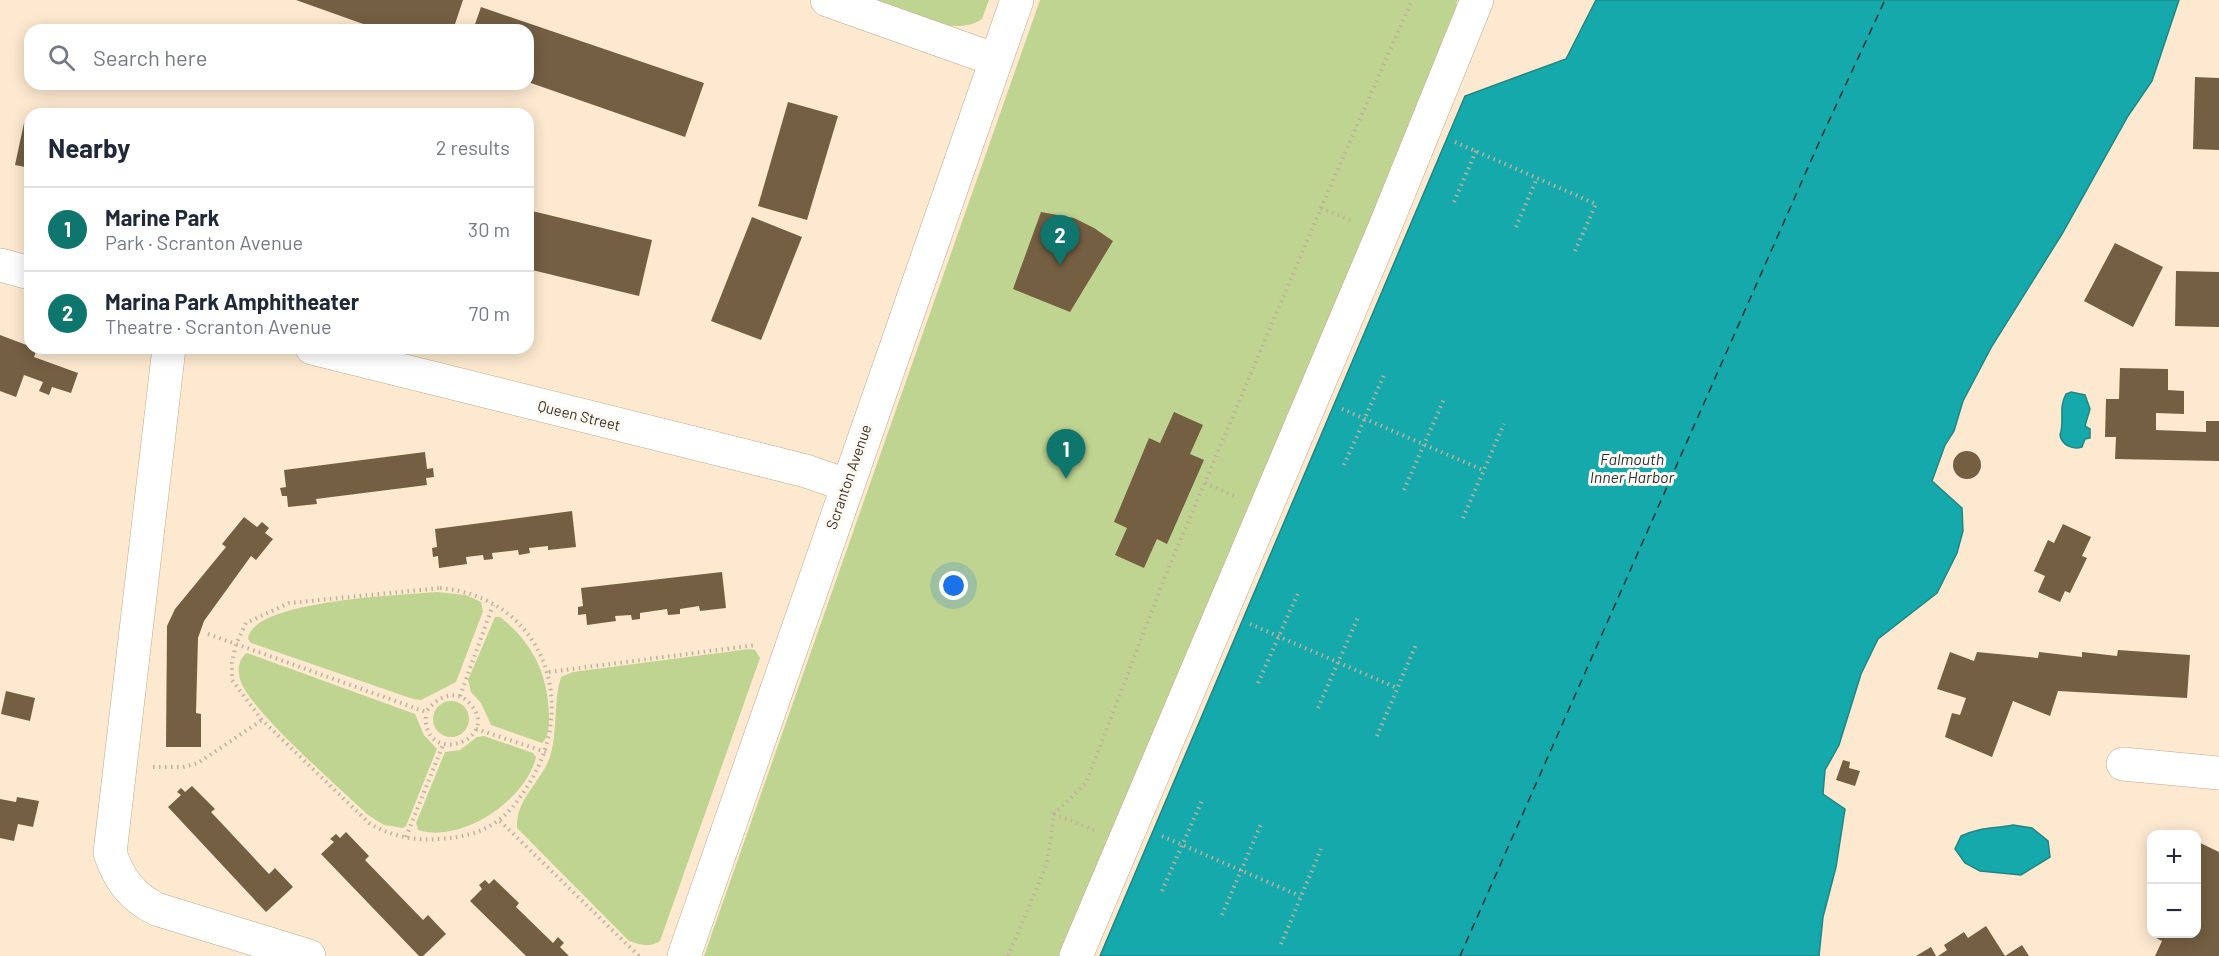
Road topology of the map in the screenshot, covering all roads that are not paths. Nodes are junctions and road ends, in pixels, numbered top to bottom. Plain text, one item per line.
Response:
1 (827, 0) edge
2 (1017, 0) edge
3 (1477, 0) edge
4 (996, 60) junction
5 (0, 265) edge
6 (24, 271) edge
7 (168, 354) edge
8 (336, 354) edge
9 (846, 485) junction
10 (2123, 764) dead end
11 (2219, 773) edge
12 (309, 956) edge
13 (684, 956) edge
14 (1076, 956) edge

1 - 4 street
2 - 4 street, Scranton Avenue
3 - 14 street
4 - 9 street, Scranton Avenue
5 - 6 street
7 - 12 street
8 - 9 street, Queen Street
9 - 13 street, Scranton Avenue
10 - 11 street

